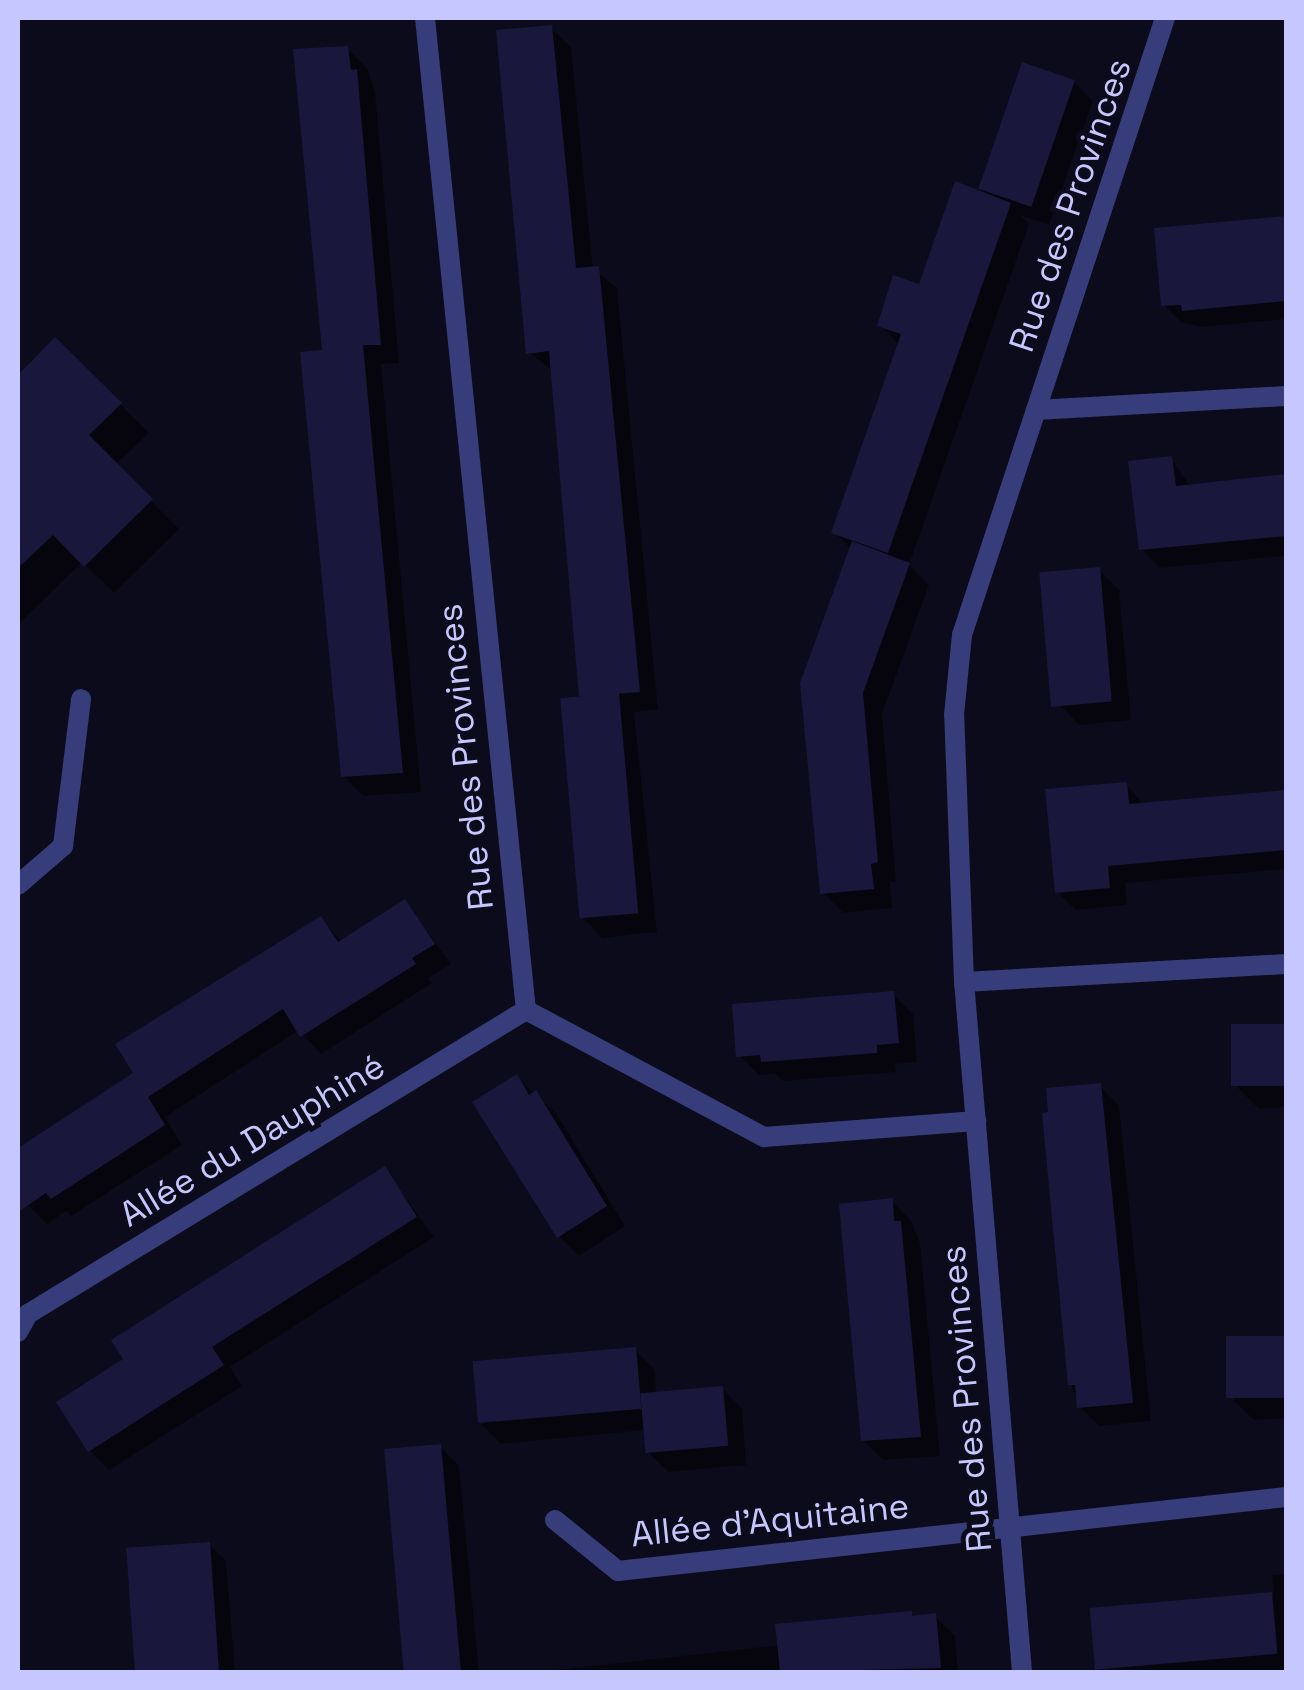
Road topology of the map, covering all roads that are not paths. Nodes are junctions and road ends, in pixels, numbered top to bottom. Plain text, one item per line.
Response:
1 (425, 18) edge
2 (1165, 18) edge
3 (1286, 396) edge
4 (1036, 410) junction
5 (81, 699) dead end
6 (18, 885) edge
7 (1286, 964) edge
8 (964, 982) junction
9 (526, 1010) junction
10 (976, 1121) junction
11 (18, 1332) edge
12 (1286, 1497) edge
13 (555, 1520) dead end
14 (1009, 1526) junction
15 (1022, 1672) edge

1 - 9 street, Rue des Provinces
2 - 4 street, Rue des Provinces
3 - 4 street
4 - 8 street, Rue des Provinces
5 - 6 street
7 - 8 street
8 - 10 street, Rue des Provinces
9 - 10 street
9 - 11 street, Allée du Dauphiné
10 - 14 street, Rue des Provinces
12 - 14 street, Allée d'Aquitaine
13 - 14 street, Allée d'Aquitaine
14 - 15 street, Rue des Provinces

